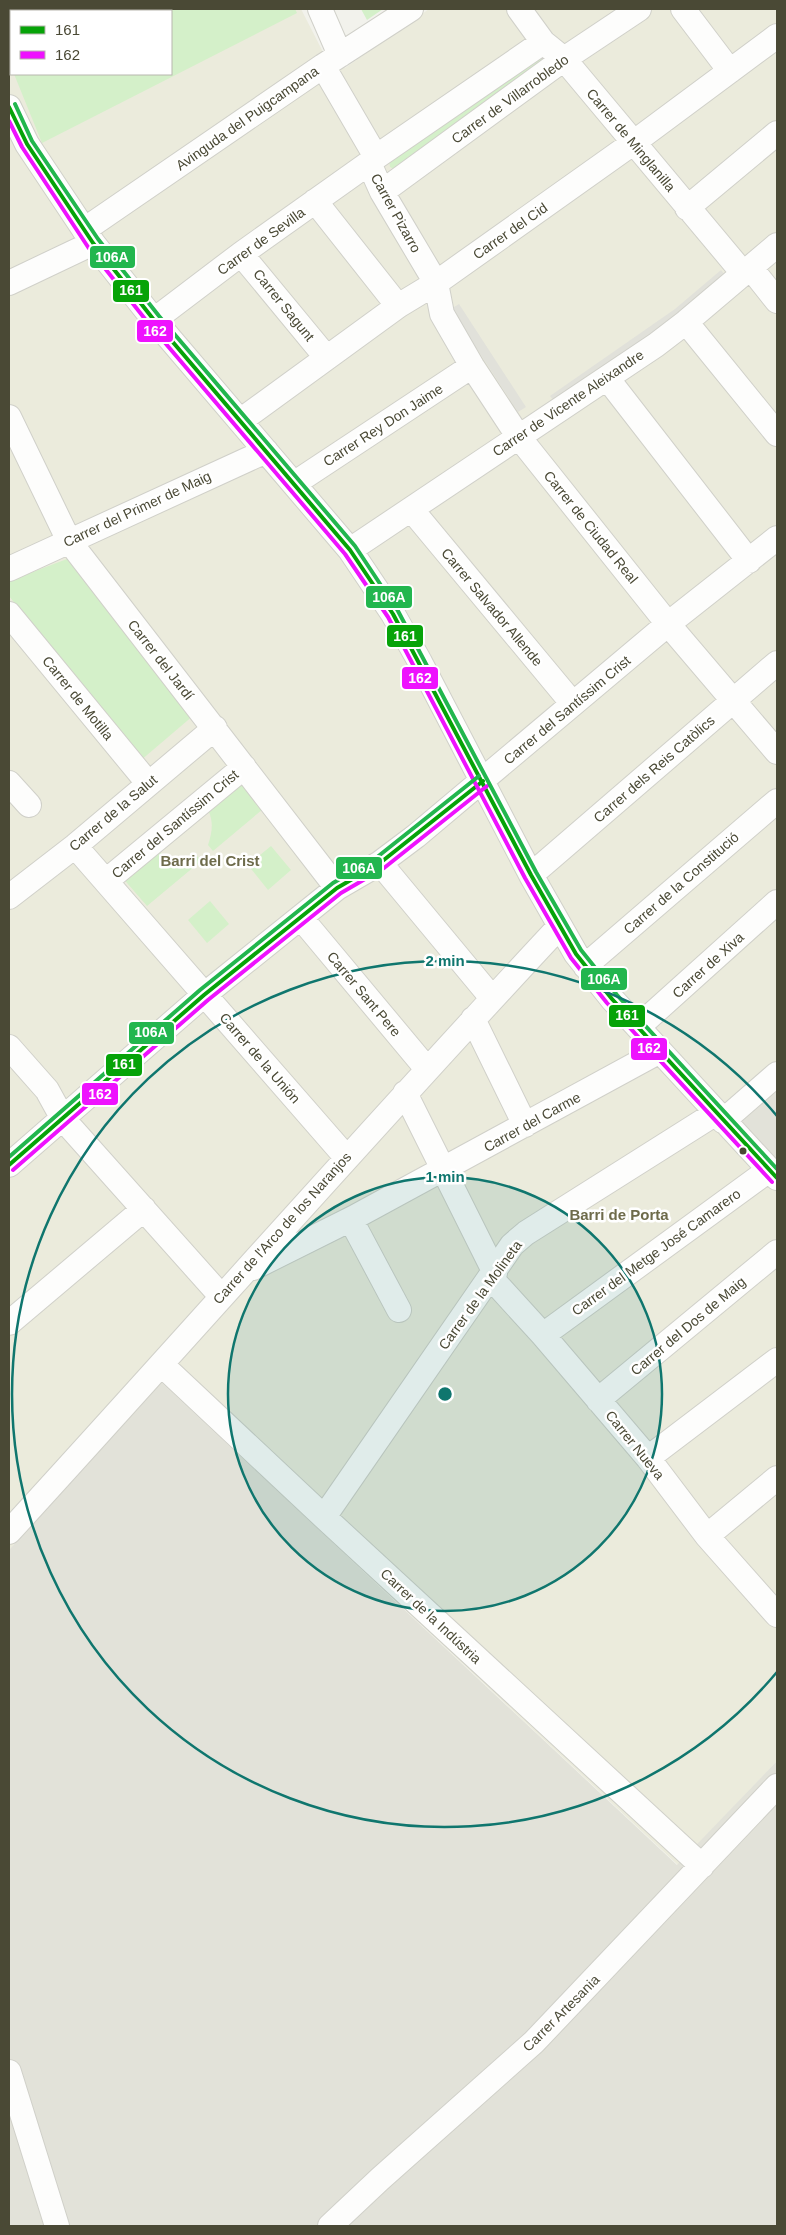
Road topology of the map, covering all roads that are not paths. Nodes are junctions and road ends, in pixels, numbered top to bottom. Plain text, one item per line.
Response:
1 (320, 9) edge
2 (411, 9) edge
3 (519, 9) edge
4 (639, 9) edge
5 (683, 9) edge
6 (777, 36) edge
7 (543, 42) junction
8 (564, 60) junction
9 (331, 61) junction
10 (730, 71) junction
11 (9, 107) edge
12 (14, 132) edge
13 (777, 133) edge
14 (633, 143) junction
15 (372, 160) junction
16 (382, 192) junction
17 (315, 201) junction
18 (687, 208) junction
19 (89, 237) junction
20 (777, 244) edge
21 (241, 254) junction
22 (747, 270) junction
23 (9, 283) edge
24 (436, 283) junction
25 (777, 300) edge
26 (398, 306) junction
27 (154, 320) junction
28 (686, 322) junction
29 (326, 357) junction
30 (472, 366) junction
31 (607, 378) junction
32 (9, 417) edge
33 (240, 421) junction
34 (777, 434) edge
35 (518, 436) junction
36 (266, 451) junction
37 (295, 483) junction
38 (411, 509) junction
39 (777, 538) edge
40 (69, 541) junction
41 (350, 550) junction
42 (749, 561) junction
43 (9, 569) edge
44 (9, 614) edge
45 (668, 624) junction
46 (777, 663) edge
47 (733, 701) junction
48 (573, 704) junction
49 (215, 728) junction
50 (777, 752) edge
51 (244, 767) junction
52 (483, 781) junction
53 (9, 783) edge
54 (148, 783) junction
55 (777, 801) edge
56 (28, 805) dead end
57 (75, 846) junction
58 (380, 863) junction
59 (531, 876) junction
60 (106, 881) junction
61 (337, 888) junction
62 (9, 897) edge
63 (777, 902) edge
64 (302, 918) junction
65 (559, 927) junction
66 (585, 966) junction
67 (204, 995) junction
68 (492, 998) junction
69 (473, 1020) junction
70 (638, 1027) junction
71 (9, 1047) edge
72 (660, 1051) junction
73 (427, 1069) junction
74 (777, 1074) edge
75 (405, 1093) junction
76 (720, 1117) junction
77 (63, 1118) junction
78 (525, 1125) junction
79 (346, 1157) junction
80 (9, 1165) edge
81 (444, 1170) junction
82 (773, 1174) edge
83 (304, 1204) junction
84 (144, 1210) junction
85 (351, 1220) junction
86 (320, 1235) junction
87 (777, 1252) edge
88 (242, 1273) junction
89 (493, 1275) junction
90 (221, 1296) junction
91 (398, 1310) dead end
92 (9, 1323) edge
93 (543, 1335) junction
94 (777, 1360) edge
95 (162, 1364) junction
96 (598, 1400) junction
97 (648, 1458) junction
98 (777, 1478) edge
99 (324, 1517) junction
100 (9, 1532) edge
101 (708, 1536) junction
102 (776, 1612) edge
103 (777, 1786) edge
104 (702, 1866) junction
105 (9, 2072) edge
106 (57, 2226) edge
107 (330, 2226) edge

1 - 9 street, Carrer Pizarro
2 - 9 street, Avinguda del Puigcampana
3 - 7 street, Carrer de Minglanilla
4 - 8 street, Carrer de Villarrobledo
5 - 10 street
6 - 10 street, Carrer del Cid
7 - 8 street, Carrer de Minglanilla
7 - 15 street, Carrer de Villarrobledo
8 - 14 street, Carrer de Minglanilla
8 - 16 street, Carrer de Villarrobledo
9 - 15 street, Carrer Pizarro
9 - 19 street, Avinguda del Puigcampana
10 - 14 street, Carrer del Cid
11 - 12 street
12 - 19 street
13 - 18 street
14 - 18 street, Carrer de Minglanilla
14 - 24 street, Carrer del Cid
15 - 16 street, Carrer Pizarro
15 - 17 street, Carrer de Sevilla
16 - 24 street, Carrer Pizarro
17 - 21 street, Carrer de Sevilla
17 - 26 street
18 - 22 street, Carrer de Minglanilla
19 - 23 street, Avinguda del Puigcampana
19 - 27 street
20 - 22 street, Carrer de Vicente Aleixandre
21 - 27 street, Carrer de Sevilla
21 - 29 street, Carrer Sagunt
22 - 25 street, Carrer de Minglanilla
22 - 28 street, Carrer de Vicente Aleixandre
24 - 26 street, Carrer del Cid
24 - 30 street, Carrer de Ciudad Real
26 - 29 street, Carrer del Cid
27 - 33 street
28 - 31 street, Carrer de Vicente Aleixandre
28 - 34 street
29 - 33 street, Carrer del Cid
30 - 35 street, Carrer de Ciudad Real
30 - 37 street, Carrer Rey Don Jaime
31 - 35 street, Carrer de Vicente Aleixandre
31 - 42 street
32 - 40 street, Carrer del Jardí
33 - 36 street
35 - 38 street, Carrer de Vicente Aleixandre
35 - 45 street, Carrer de Ciudad Real
36 - 37 street
36 - 40 street, Carrer del Primer de Maig
37 - 41 street
38 - 41 street, Carrer de Vicente Aleixandre
38 - 48 street, Carrer Salvador Allende
39 - 42 street, Carrer del Santíssim Crist
40 - 43 street, Carrer del Primer de Maig
40 - 49 street, Carrer del Jardí
41 - 52 street
42 - 45 street, Carrer del Santíssim Crist
44 - 54 street, Carrer de Motilla
45 - 47 street, Carrer de Ciudad Real
45 - 48 street, Carrer del Santíssim Crist
46 - 47 street, Carrer dels Reis Catòlics
47 - 50 street, Carrer de Ciudad Real
47 - 59 street, Carrer dels Reis Catòlics
48 - 52 street, Carrer del Santíssim Crist
49 - 51 street, Carrer del Jardí
49 - 54 street, Carrer de la Salut
51 - 60 street, Carrer del Santíssim Crist
51 - 61 street, Carrer del Jardí
52 - 58 street, Carrer del Santíssim Crist
52 - 59 street
53 - 56 street
54 - 57 street, Carrer de la Salut
55 - 66 street, Carrer de la Constitució
57 - 60 street, Carrer de la Unión
57 - 62 street, Carrer de la Salut
58 - 61 street, Carrer del Santíssim Crist
58 - 68 street
59 - 65 street
60 - 67 street, Carrer de la Unión
61 - 64 street, Carrer del Santíssim Crist
63 - 70 street, Carrer de Xiva
64 - 67 street, Carrer del Santíssim Crist
64 - 73 street, Carrer Sant Pere
65 - 66 street
65 - 68 street, Carrer de l'Arco de los Naranjos
66 - 70 street
67 - 77 street, Carrer del Santíssim Crist
67 - 79 street, Carrer de la Unión
68 - 69 street, Carrer de l'Arco de los Naranjos
69 - 73 street, Carrer de l'Arco de los Naranjos
69 - 78 street
70 - 72 street
71 - 77 street
72 - 76 street
72 - 78 street, Carrer del Carme
73 - 75 street, Carrer de l'Arco de los Naranjos
74 - 76 street, Carrer de la Molineta
75 - 79 street, Carrer de l'Arco de los Naranjos
75 - 81 street, Carrer Nueva
76 - 82 street
76 - 89 street, Carrer de la Molineta
77 - 80 street, Carrer del Santíssim Crist
77 - 84 street
78 - 81 street, Carrer del Carme
79 - 83 street, Carrer de l'Arco de los Naranjos
81 - 85 street, Carrer del Carme
81 - 89 street, Carrer Nueva
82 - 93 street, Carrer del Metge José Camarero
83 - 86 street
83 - 88 street, Carrer de l'Arco de los Naranjos
84 - 90 street
84 - 92 street
85 - 86 street, Carrer del Carme
85 - 91 street
86 - 88 street, Carrer del Carme
87 - 96 street, Carrer del Dos de Maig
88 - 90 street, Carrer de l'Arco de los Naranjos
89 - 93 street, Carrer Nueva
89 - 99 street, Carrer de la Molineta
90 - 95 street, Carrer de l'Arco de los Naranjos
93 - 96 street, Carrer Nueva
94 - 97 street
95 - 99 street, Carrer de la Indústria
95 - 100 street, Carrer de l'Arco de los Naranjos
96 - 97 street, Carrer Nueva
97 - 101 street, Carrer Nueva
98 - 101 street
99 - 104 street, Carrer de la Indústria
101 - 102 street, Carrer Nueva
103 - 104 street, Carrer Artesania
104 - 107 street, Carrer Artesania
105 - 106 street

